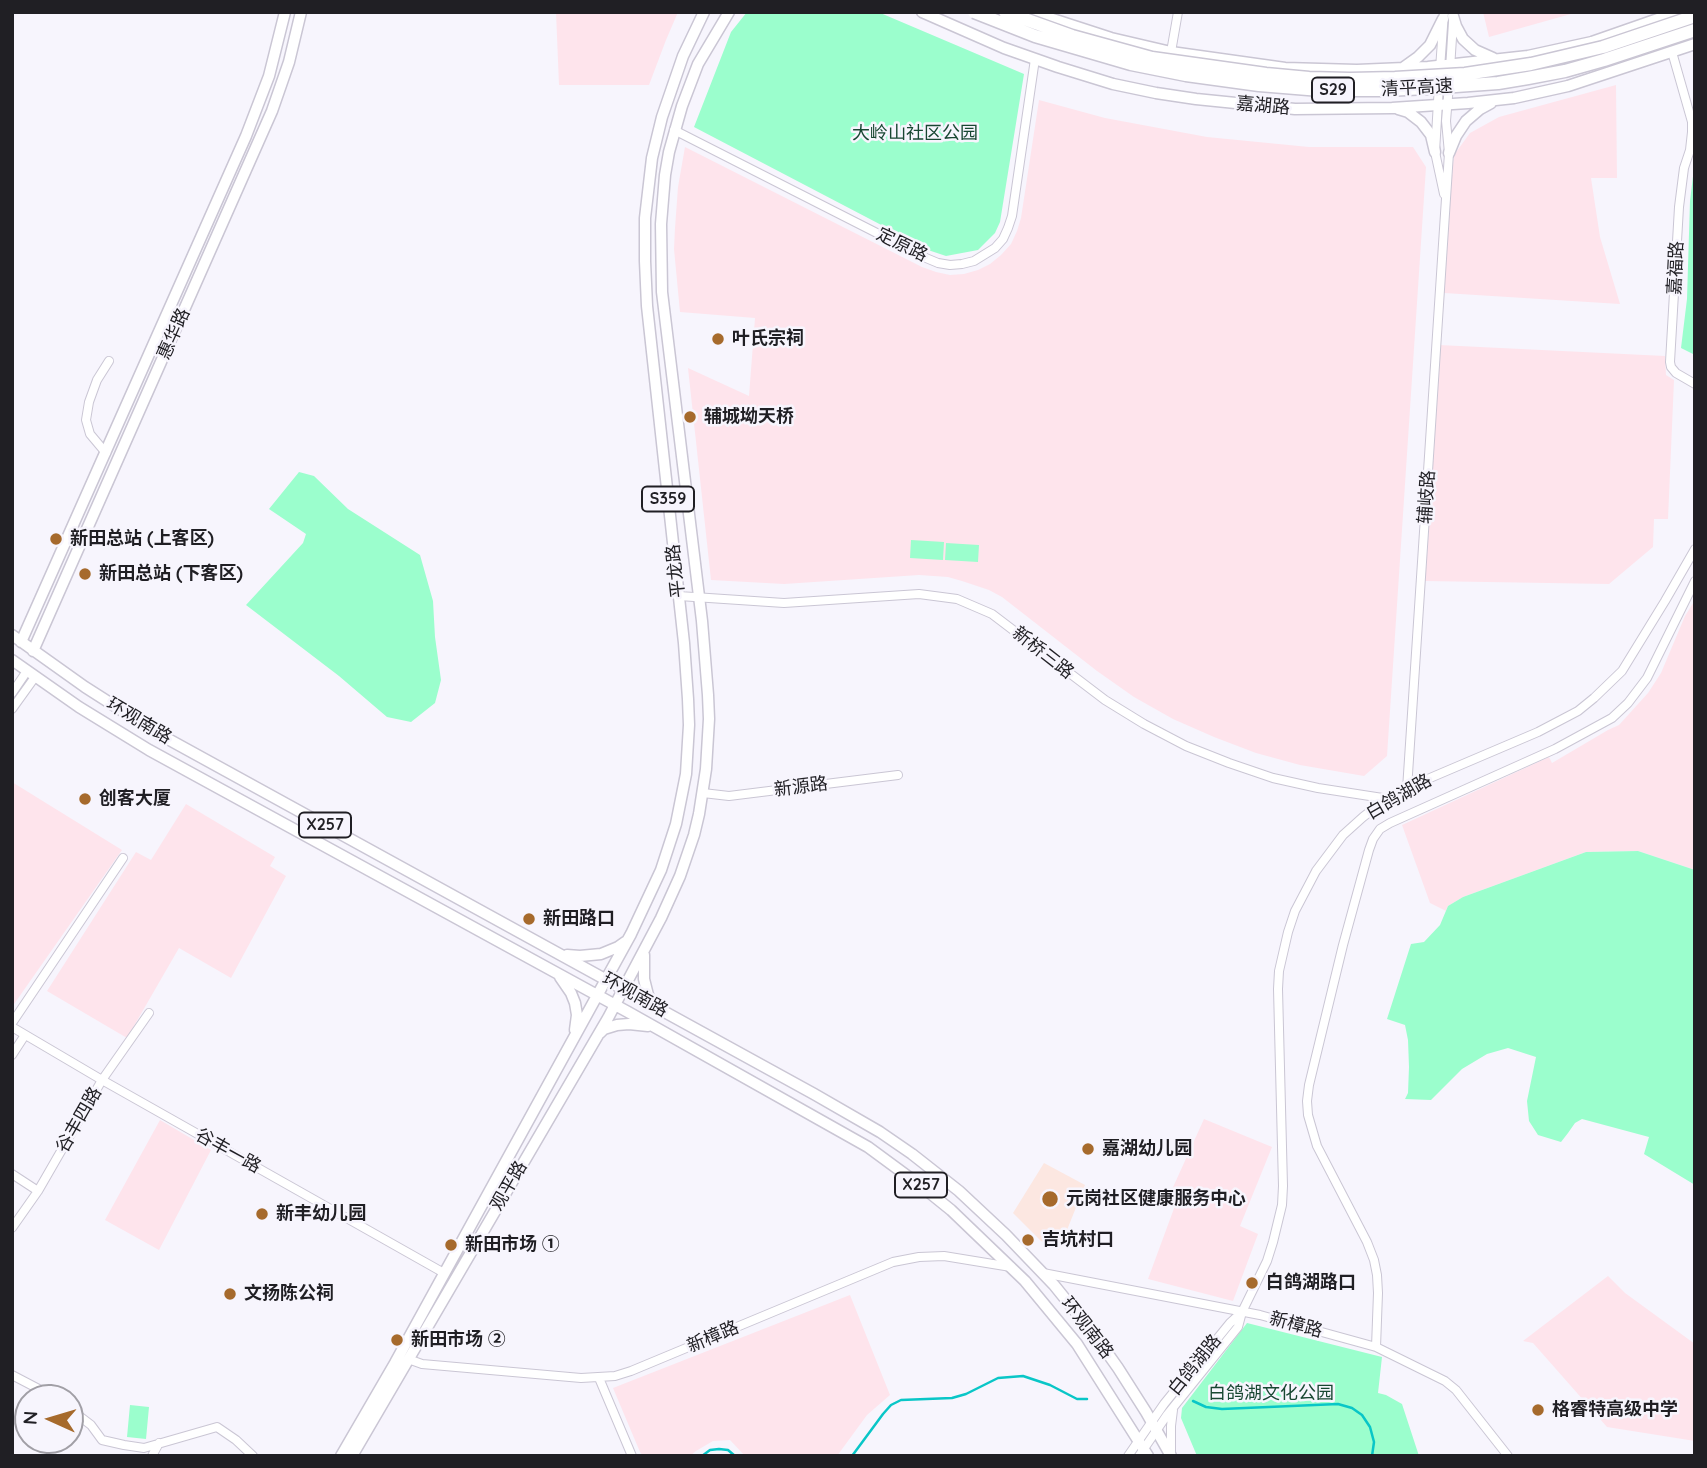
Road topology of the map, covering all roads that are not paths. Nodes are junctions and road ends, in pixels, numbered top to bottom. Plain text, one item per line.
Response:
1 (285, 12) edge
2 (301, 12) edge
3 (704, 12) edge
4 (729, 12) edge
5 (922, 12) edge
6 (974, 12) edge
7 (1005, 12) edge
8 (1031, 12) edge
9 (1178, 12) edge
10 (1678, 12) edge
11 (1665, 14) edge
12 (1448, 15) edge
13 (1695, 16) edge
14 (1695, 30) edge
15 (1695, 44) edge
16 (1171, 52) junction
17 (1672, 52) junction
18 (1035, 59) junction
19 (1499, 60) junction
20 (1445, 66) junction
21 (1396, 69) junction
22 (1498, 99) junction
23 (1443, 105) junction
24 (1392, 108) junction
25 (674, 130) junction
26 (1435, 152) junction
27 (1449, 153) junction
28 (1446, 205) junction
29 (109, 361) dead end
30 (1695, 384) edge
31 (106, 453) junction
32 (1695, 549) edge
33 (1695, 581) edge
34 (679, 596) junction
35 (699, 598) junction
36 (17, 639) edge
37 (33, 651) junction
38 (12, 660) edge
39 (31, 674) junction
40 (12, 693) edge
41 (12, 709) edge
42 (898, 775) dead end
43 (1407, 789) junction
44 (703, 793) junction
45 (1390, 799) junction
46 (123, 858) dead end
47 (631, 934) junction
48 (645, 949) junction
49 (558, 953) junction
50 (556, 974) junction
51 (606, 979) junction
52 (624, 988) junction
53 (597, 995) junction
54 (615, 1005) junction
55 (654, 1005) junction
56 (149, 1013) dead end
57 (12, 1025) edge
58 (659, 1029) junction
59 (25, 1035) junction
60 (597, 1035) junction
61 (573, 1039) junction
62 (12, 1055) edge
63 (102, 1080) junction
64 (12, 1174) edge
65 (38, 1191) junction
66 (12, 1228) edge
67 (1011, 1267) junction
68 (444, 1273) junction
69 (1043, 1273) junction
70 (1241, 1312) junction
71 (1376, 1347) junction
72 (408, 1359) junction
73 (12, 1375) edge
74 (599, 1378) junction
75 (29, 1384) edge
76 (1177, 1402) junction
77 (84, 1420) edge
78 (1154, 1426) junction
79 (159, 1443) junction
80 (1142, 1450) edge
81 (152, 1456) edge
82 (253, 1456) edge
83 (341, 1456) edge
84 (352, 1456) edge
85 (632, 1456) edge
86 (1128, 1456) edge
87 (1171, 1456) edge
88 (1508, 1456) edge

1 - 31 main road, 惠华路
2 - 37 main road, 惠华路
3 - 34 main road, 平龙路 / S359
4 - 25 main road, 平龙路 / S359
5 - 18 main road, 嘉湖路
6 - 14 highway, 清平高速 / S29, bridge
7 - 13 highway, 清平高速 / S29, bridge
8 - 16 main road
9 - 16 street
10 - 11 main road
11 - 19 main road
12 - 19 main road
12 - 20 street
12 - 21 main road
15 - 17 main road, 嘉湖路
16 - 21 main road
17 - 22 main road, 嘉湖路
17 - 30 street, 嘉福路
18 - 24 main road, 嘉湖路
18 - 25 street, 定原路
19 - 20 main road
20 - 21 main road
20 - 23 street
22 - 23 main road, 嘉湖路
22 - 27 main road
23 - 24 main road, 嘉湖路
23 - 26 street
23 - 27 street, 辅岐路
24 - 26 main road
25 - 35 main road, 平龙路 / S359
26 - 28 street
27 - 28 street, 辅岐路
28 - 43 street, 辅岐路
29 - 31 street
31 - 36 main road, 惠华路
32 - 43 street, 白鸽湖路
33 - 71 street
34 - 35 street, 新桥三路
34 - 47 main road, 平龙路 / S359
35 - 44 main road, 平龙路 / S359
35 - 45 street, 新桥三路
36 - 37 main road, 环观南路 / X257
37 - 49 main road, 环观南路 / X257
38 - 39 main road, 环观南路 / X257
39 - 40 street
39 - 41 street
39 - 50 main road, 环观南路 / X257
42 - 44 street, 新源路
43 - 45 street, 白鸽湖路
44 - 48 main road, 平龙路 / S359
45 - 70 street, 白鸽湖路
46 - 57 street
47 - 49 main road
47 - 51 main road, 平龙路 / S359
48 - 52 main road, 平龙路 / S359
48 - 55 main road
49 - 51 main road, 环观南路 / X257
50 - 53 main road, 环观南路 / X257
50 - 61 main road
51 - 52 main road, 环观南路 / X257
51 - 53 main road, 平龙路 / S359
52 - 54 main road, 观平路 / S359
52 - 55 main road, 环观南路 / X257
53 - 54 main road, 环观南路 / X257
53 - 61 main road, 观平路 / S359
54 - 58 main road, 环观南路 / X257
54 - 60 main road, 观平路 / S359
55 - 69 main road, 环观南路 / X257
56 - 63 street, 谷丰四路
57 - 59 street, 谷丰一路
58 - 60 main road
58 - 67 main road, 环观南路 / X257
59 - 62 street
59 - 63 street, 谷丰一路
60 - 72 main road, 观平路 / S359
61 - 68 main road, 观平路 / S359
63 - 65 street, 谷丰四路
63 - 68 street, 谷丰一路
64 - 65 street
65 - 66 street, 谷丰四路
67 - 74 street, 新樟路
67 - 80 main road, 环观南路 / X257
68 - 83 main road, 观平路 / S359
69 - 70 street, 新樟路
69 - 78 main road, 环观南路 / X257
70 - 71 street, 新樟路
70 - 76 street, 白鸽湖路
70 - 78 street, 白鸽湖路
71 - 88 street, 新樟路
72 - 74 street, 新樟路
72 - 84 main road, 观平路 / S359
73 - 75 street
74 - 85 street
76 - 78 street, 白鸽湖路
76 - 87 street
77 - 79 street
78 - 80 street
78 - 87 main road, 环观南路 / X257
79 - 81 street
79 - 82 street
80 - 86 street

